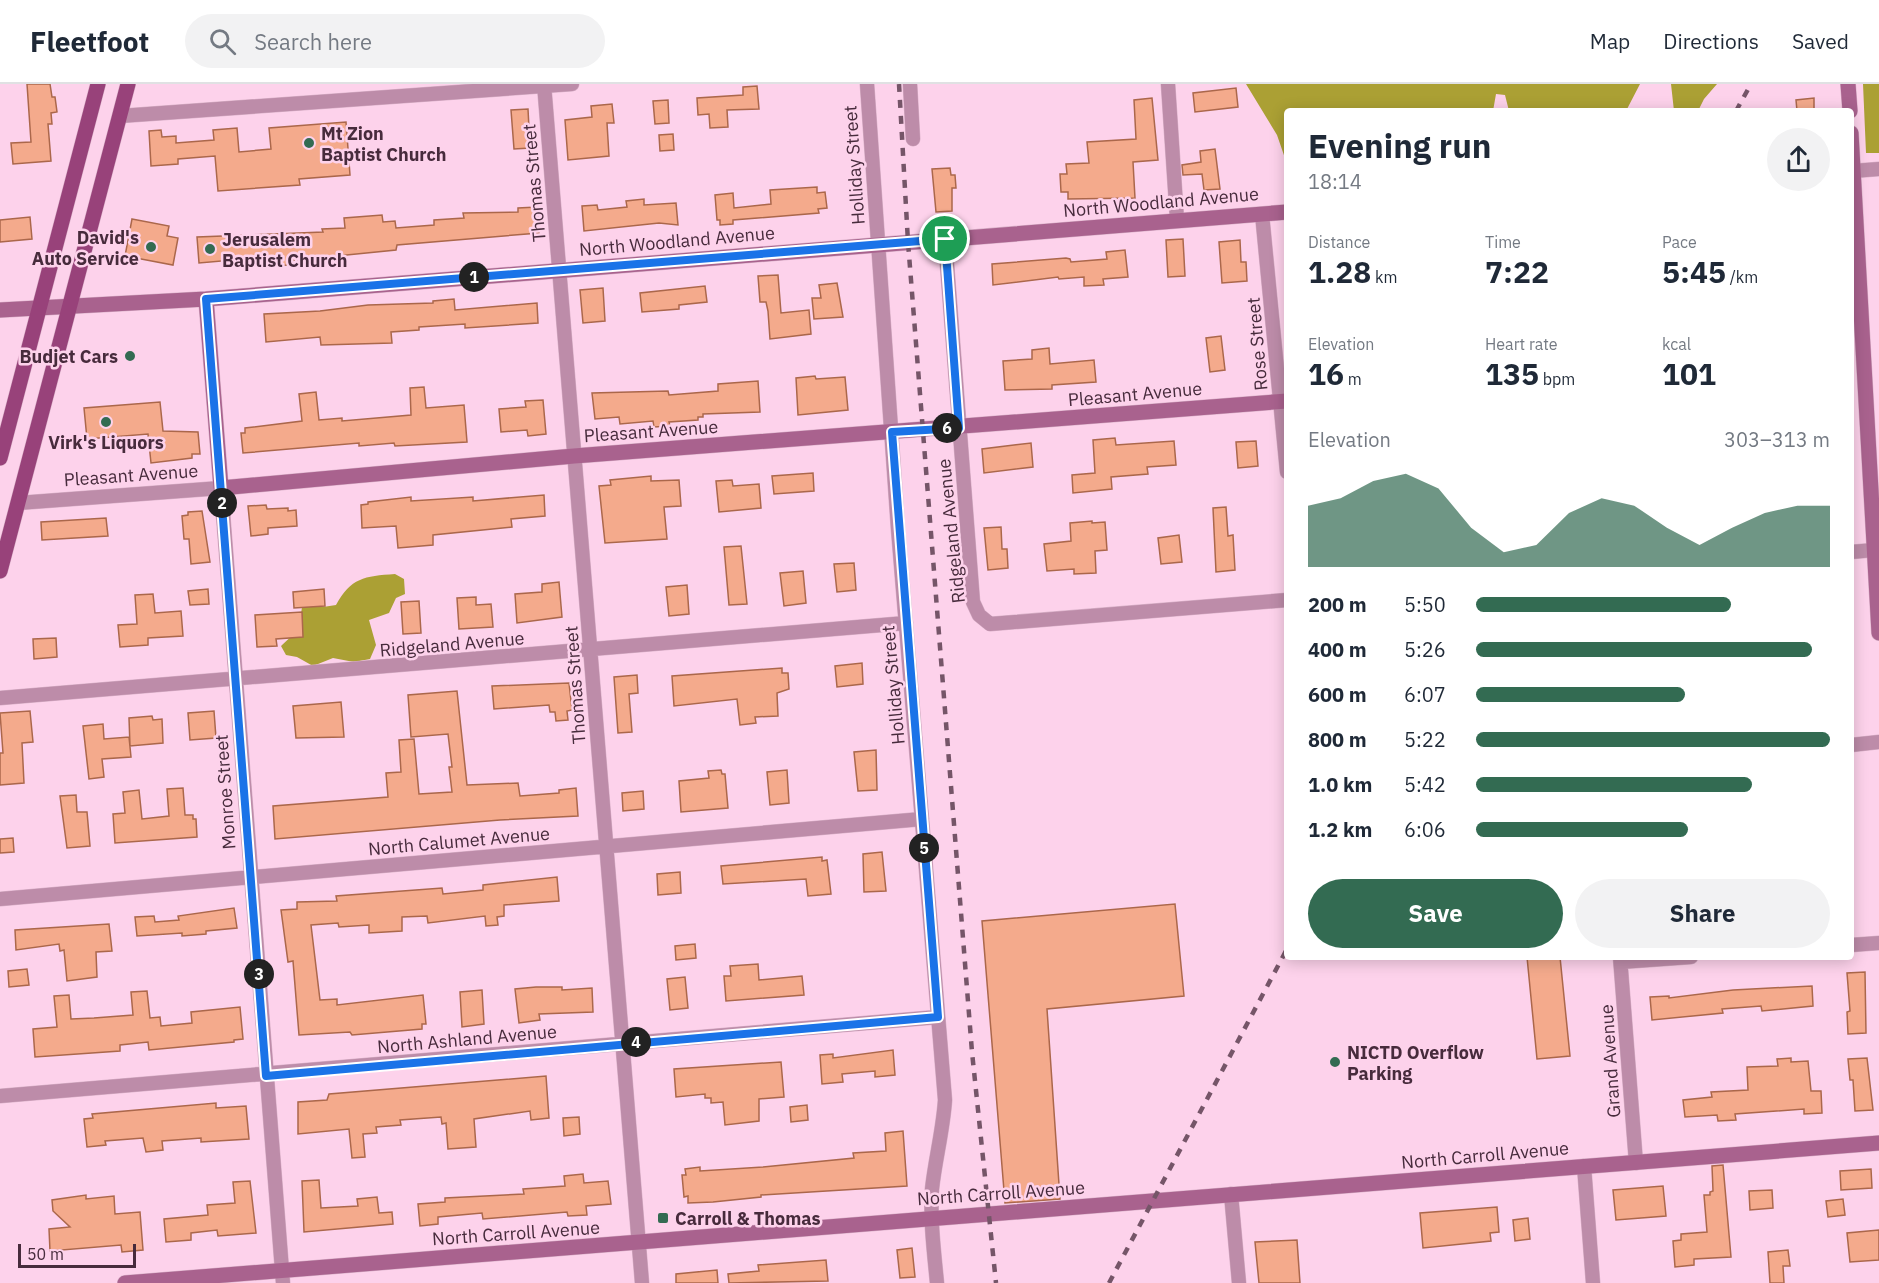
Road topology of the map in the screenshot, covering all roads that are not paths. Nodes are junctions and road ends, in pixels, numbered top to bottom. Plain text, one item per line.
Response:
1 (98, 84) edge
2 (128, 84) edge
3 (572, 84) edge
4 (867, 84) edge
5 (910, 84) edge
6 (1168, 84) edge
7 (1848, 84) edge
8 (544, 85) edge
9 (1850, 108) edge
10 (120, 116) junction
11 (913, 139) dead end
12 (1879, 169) edge
13 (1854, 171) edge
14 (1284, 212) edge
15 (1262, 214) junction
16 (1854, 217) edge
17 (1177, 220) junction
18 (945, 239) junction
19 (877, 245) junction
20 (559, 270) junction
21 (206, 299) junction
22 (69, 306) junction
23 (41, 308) junction
24 (0, 310) edge
25 (1857, 356) edge
26 (1284, 401) edge
27 (1873, 416) edge
28 (959, 428) junction
29 (892, 432) junction
30 (574, 456) junction
31 (0, 458) edge
32 (221, 488) junction
33 (18, 503) junction
34 (1874, 550) junction
35 (1854, 552) edge
36 (0, 571) edge
37 (1284, 600) edge
38 (906, 623) junction
39 (1879, 633) edge
40 (590, 650) junction
41 (237, 681) junction
42 (0, 698) edge
43 (1879, 742) edge
44 (1854, 745) edge
45 (922, 819) junction
46 (605, 845) junction
47 (251, 878) junction
48 (0, 899) edge
49 (1879, 943) edge
50 (1854, 945) edge
51 (1620, 960) edge
52 (938, 1017) junction
53 (624, 1043) junction
54 (266, 1076) junction
55 (0, 1096) edge
56 (1879, 1143) edge
57 (1636, 1162) junction
58 (1584, 1166) junction
59 (1232, 1194) junction
60 (931, 1218) junction
61 (639, 1243) junction
62 (282, 1277) edge
63 (126, 1283) edge
64 (642, 1283) edge
65 (937, 1283) edge
66 (1239, 1283) edge
67 (1593, 1283) edge

1 - 23 main road
2 - 10 main road
3 - 8 street
4 - 19 street, Holliday Street
5 - 11 street
6 - 17 street
7 - 9 street
8 - 10 street
8 - 20 street, Thomas Street
10 - 22 main road
12 - 13 street
14 - 15 street, North Woodland Avenue
15 - 17 street, North Woodland Avenue
15 - 26 street, Rose Street
16 - 25 street
17 - 18 street, North Woodland Avenue
18 - 19 street, North Woodland Avenue
18 - 28 street, Ridgeland Avenue
19 - 20 street, North Woodland Avenue
19 - 29 street, Holliday Street
20 - 21 street, North Woodland Avenue
20 - 30 street, Thomas Street
21 - 22 street, North Woodland Avenue
21 - 32 street, Monroe Street
22 - 23 street, North Woodland Avenue
22 - 33 main road
23 - 24 street, North Woodland Avenue
23 - 31 main road
25 - 27 street
26 - 28 street, Pleasant Avenue
27 - 34 street
28 - 29 street, Pleasant Avenue
28 - 37 street, Ridgeland Avenue
29 - 30 street, Pleasant Avenue
29 - 38 street, Holliday Street
30 - 32 street, Pleasant Avenue
30 - 40 street, Thomas Street
32 - 33 street, Pleasant Avenue
32 - 41 street, Monroe Street
33 - 36 main road
34 - 35 street
34 - 39 street
38 - 40 street, Ridgeland Avenue
38 - 45 street, Holliday Street
40 - 41 street, Ridgeland Avenue
40 - 46 street, Thomas Street
41 - 42 street, Ridgeland Avenue
41 - 47 street, Monroe Street
43 - 44 street
45 - 46 street, North Calumet Avenue
45 - 52 street, Holliday Street
46 - 47 street, North Calumet Avenue
46 - 53 street, Thomas Street
47 - 48 street, North Calumet Avenue
47 - 54 street, Monroe Street
49 - 50 street
51 - 57 street, Grand Avenue
52 - 53 street, North Ashland Avenue
52 - 60 street, Holliday Street
53 - 54 street, North Ashland Avenue
53 - 61 street, Thomas Street
54 - 55 street, North Ashland Avenue
54 - 62 street, Monroe Street
56 - 57 street, North Carroll Avenue
57 - 58 street, North Carroll Avenue
58 - 59 street, North Carroll Avenue
58 - 67 street
59 - 60 street, North Carroll Avenue
59 - 66 street
60 - 61 street, North Carroll Avenue
60 - 65 street, Holliday Street
61 - 62 street, North Carroll Avenue
61 - 64 street, Thomas Street
62 - 63 street, North Carroll Avenue

